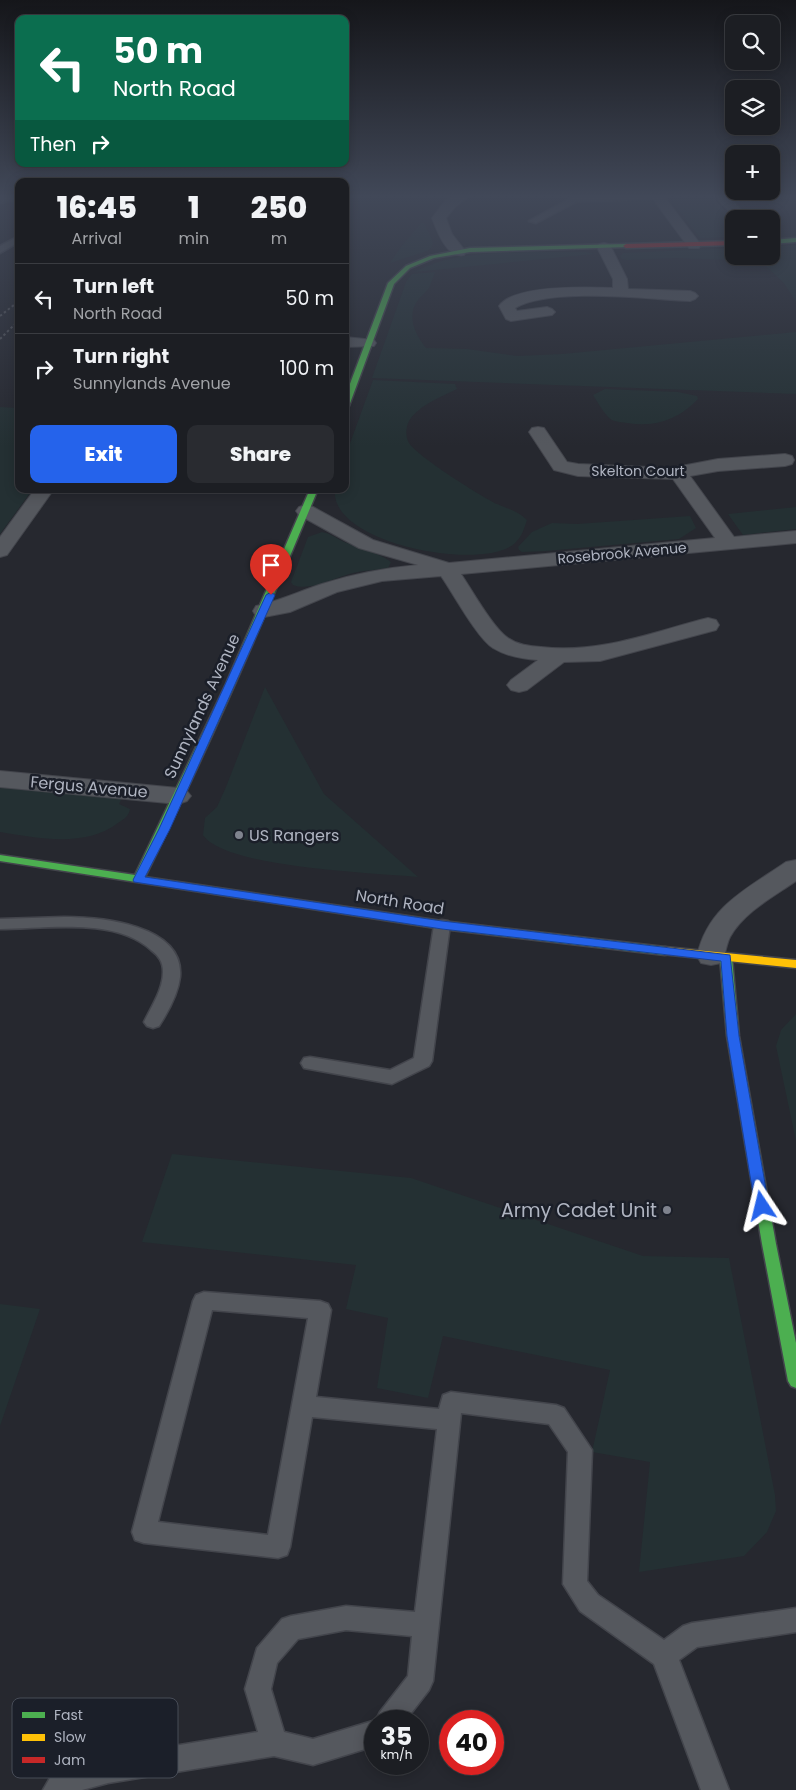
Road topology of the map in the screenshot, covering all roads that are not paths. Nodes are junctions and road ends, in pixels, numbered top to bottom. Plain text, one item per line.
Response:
1 (395, 279) edge
2 (620, 279) edge
3 (621, 292) junction
4 (690, 296) dead end
5 (548, 312) dead end
6 (349, 344) edge
7 (366, 350) junction
8 (349, 356) edge
9 (349, 395) edge
10 (538, 432) dead end
11 (786, 460) dead end
12 (679, 474) junction
13 (41, 493) edge
14 (313, 493) edge
15 (306, 511) junction
16 (796, 537) edge
17 (728, 543) junction
18 (0, 551) edge
19 (448, 570) junction
20 (264, 611) junction
21 (708, 625) dead end
22 (558, 656) junction
23 (519, 685) dead end
24 (0, 779) edge
25 (178, 796) junction
26 (0, 858) edge
27 (796, 868) edge
28 (138, 880) junction
29 (0, 924) edge
30 (442, 925) junction
31 (719, 957) junction
32 (796, 964) edge
33 (153, 1022) dead end
34 (310, 1063) dead end
35 (796, 1380) edge
36 (304, 1406) junction
37 (449, 1420) junction
38 (796, 1620) edge
39 (426, 1625) junction
40 (664, 1655) junction
41 (398, 1710) edge
42 (364, 1736) edge
43 (274, 1744) junction
44 (178, 1759) edge
45 (76, 1778) edge
46 (57, 1790) edge
47 (715, 1790) edge

1 - 7 street
2 - 3 street
3 - 4 street
3 - 5 street
6 - 7 street
7 - 8 street
7 - 9 street
10 - 12 street, Skelton Court
11 - 12 street, Skelton Court
12 - 17 street
13 - 18 street
14 - 15 street, Sunnylands Avenue
15 - 19 street, Rosebrook Avenue
15 - 20 street, Sunnylands Avenue
16 - 17 street, Rosebrook Avenue
17 - 19 street, Rosebrook Avenue
19 - 20 street, Rosebrook Avenue
19 - 22 street
20 - 25 street, Sunnylands Avenue
21 - 22 street
22 - 23 street
24 - 25 street, Fergus Avenue
25 - 28 street, Sunnylands Avenue
26 - 28 street, North Road
27 - 31 street
28 - 30 street, North Road
29 - 33 lane
30 - 31 street, North Road
30 - 34 lane
31 - 32 street, North Road
31 - 35 street
36 - 36 lane
36 - 37 lane
37 - 39 lane
37 - 40 lane
38 - 40 lane
39 - 41 lane
39 - 43 lane
40 - 47 lane
42 - 43 lane
43 - 44 lane
45 - 46 lane

